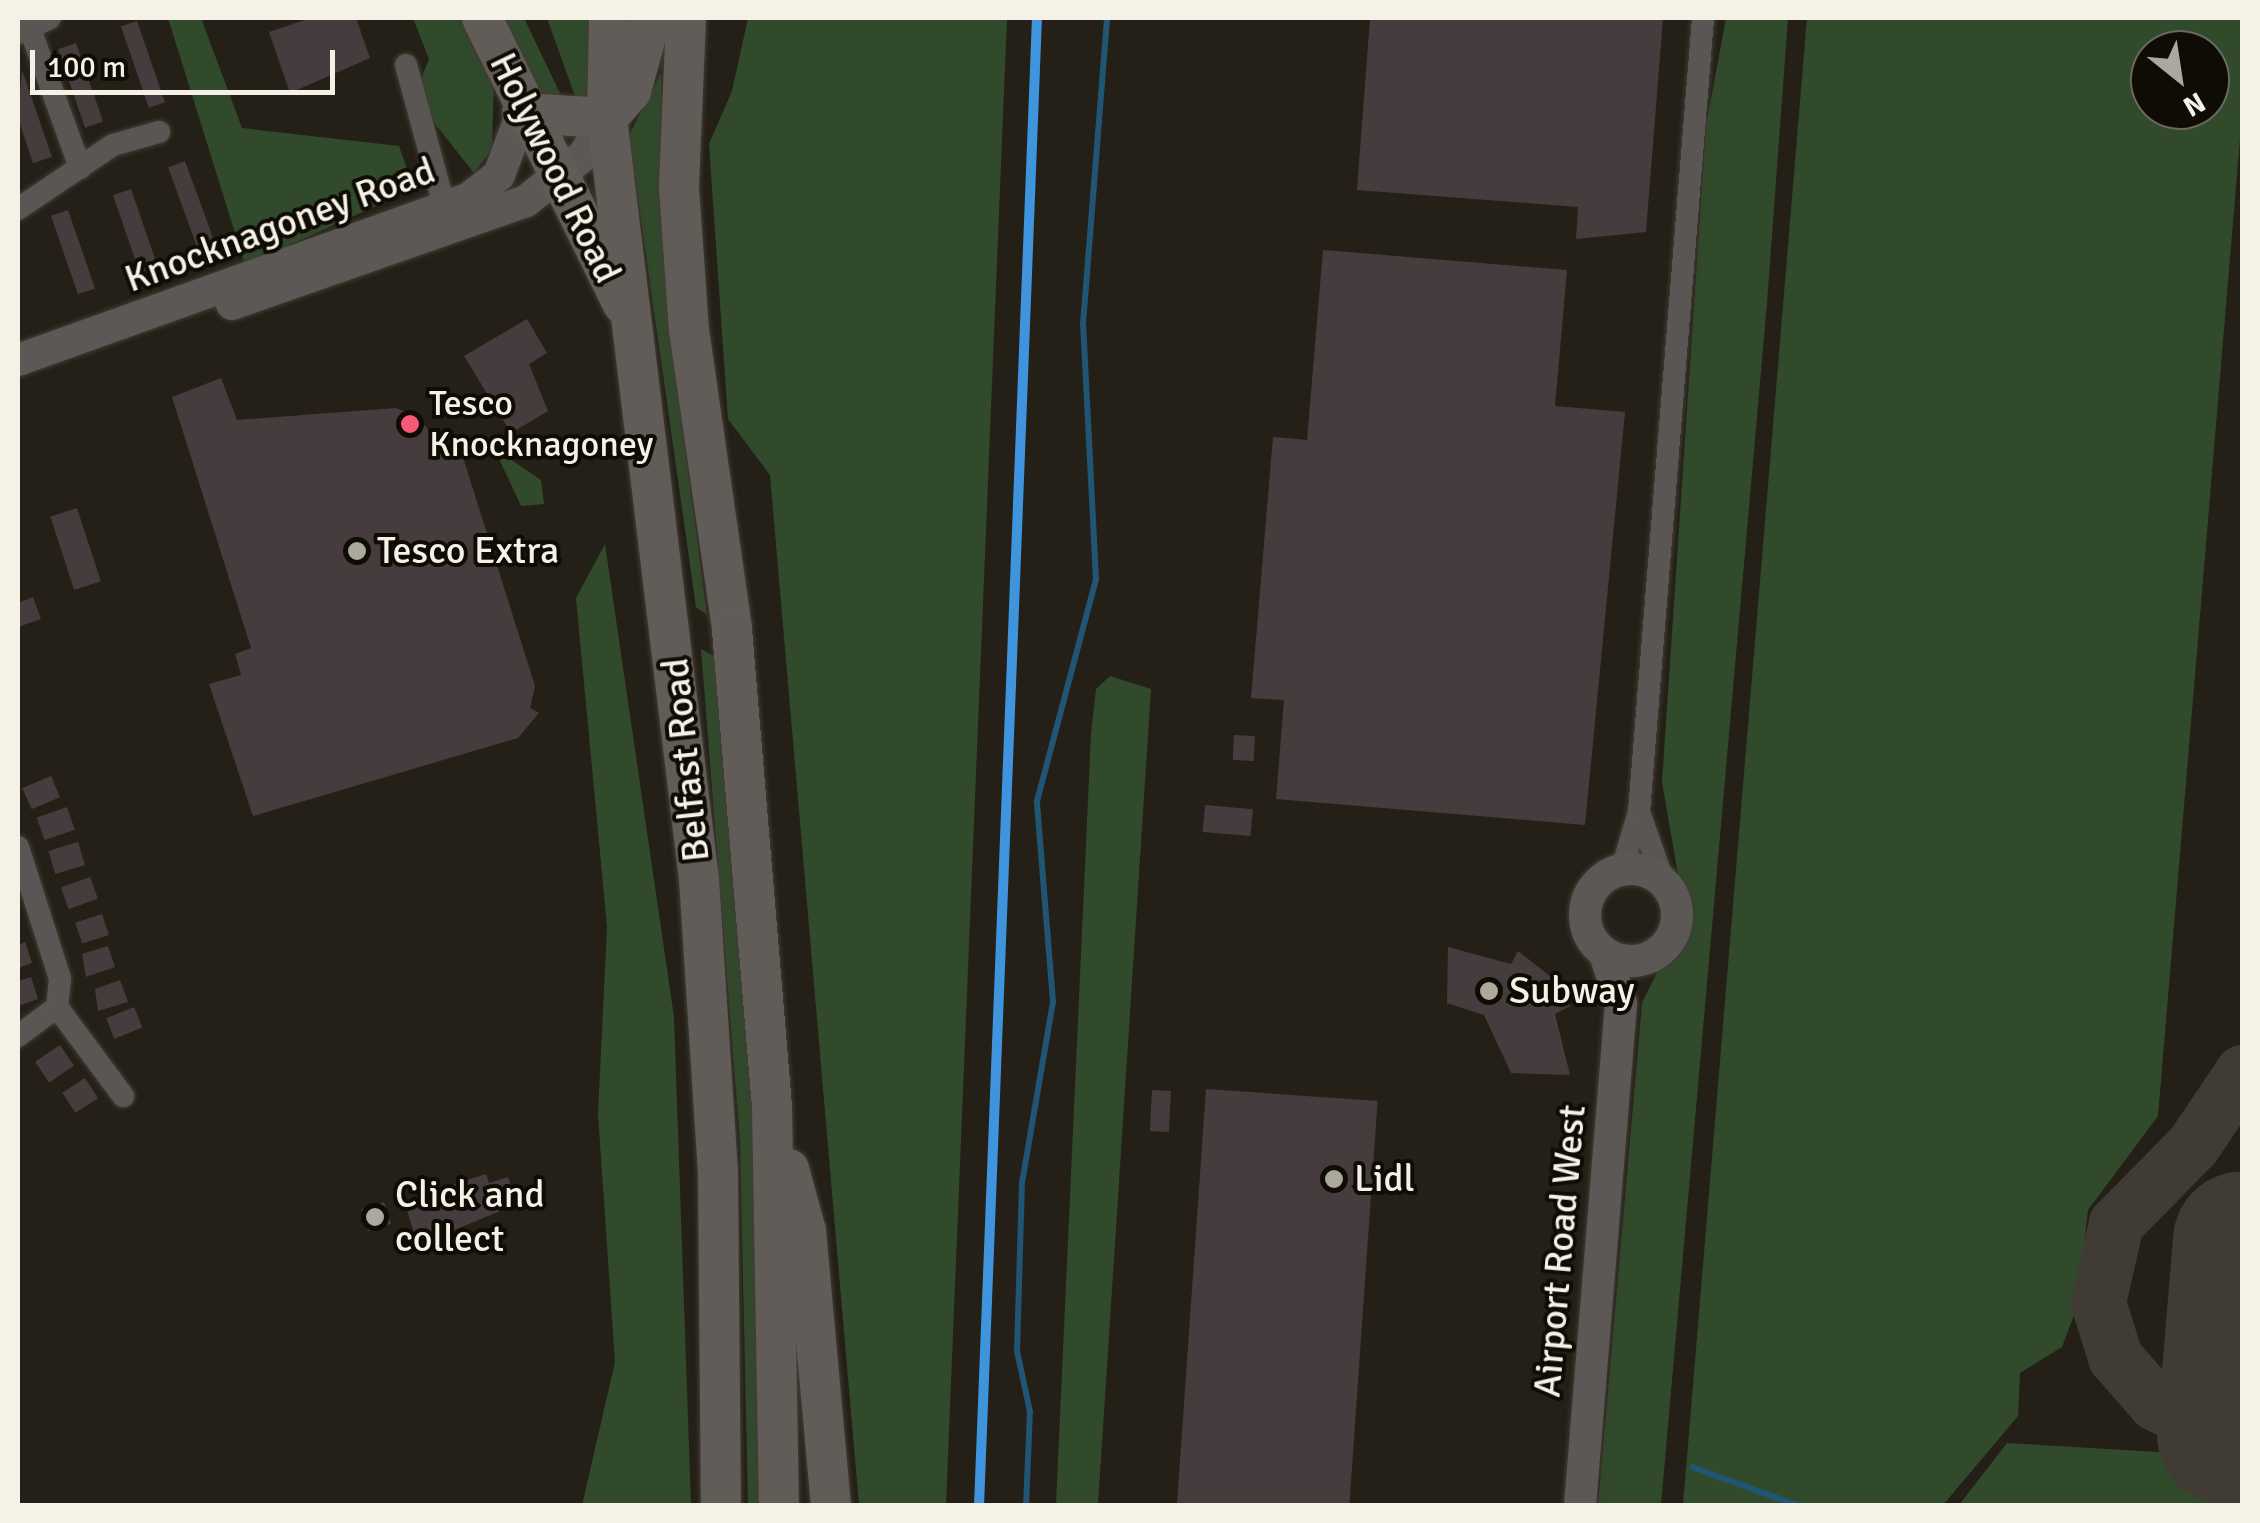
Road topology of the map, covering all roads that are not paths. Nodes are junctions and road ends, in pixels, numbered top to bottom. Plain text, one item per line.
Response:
1 (482, 18) edge
2 (609, 18) edge
3 (651, 18) edge
4 (686, 18) edge
5 (1703, 18) edge
6 (32, 26) edge
7 (406, 65) dead end
8 (522, 113) junction
9 (607, 118) junction
10 (159, 132) dead end
11 (80, 168) junction
12 (556, 182) junction
13 (18, 209) edge
14 (448, 220) junction
15 (630, 316) junction
16 (18, 360) edge
17 (1638, 812) junction
18 (18, 847) edge
19 (1622, 869) junction
20 (1663, 880) junction
21 (1606, 954) junction
22 (1656, 954) junction
23 (1621, 1004) junction
24 (57, 1007) junction
25 (18, 1036) edge
26 (123, 1096) dead end
27 (772, 1107) junction
28 (721, 1506) edge
29 (780, 1506) edge
30 (831, 1506) edge
31 (1580, 1506) edge

1 - 8 highway, Holywood Road
2 - 9 highway, Belfast Road
3 - 9 highway
4 - 27 highway, Belfast Road
5 - 17 street
6 - 11 street
7 - 14 street
8 - 9 highway
8 - 12 highway, Holywood Road
8 - 14 street, Knocknagoney Road
9 - 12 street
9 - 15 highway, Belfast Road
10 - 11 street
11 - 13 street
12 - 14 street
12 - 15 highway, Holywood Road
14 - 16 street, Knocknagoney Road
15 - 28 highway, Belfast Road
17 - 19 street
17 - 20 street
18 - 24 street
19 - 20 street
19 - 21 street
20 - 22 street
21 - 22 street
21 - 23 street, Airport Road West
22 - 23 street
23 - 31 street, Airport Road West
24 - 25 street
24 - 26 street
27 - 29 highway, Belfast Road
27 - 30 highway

